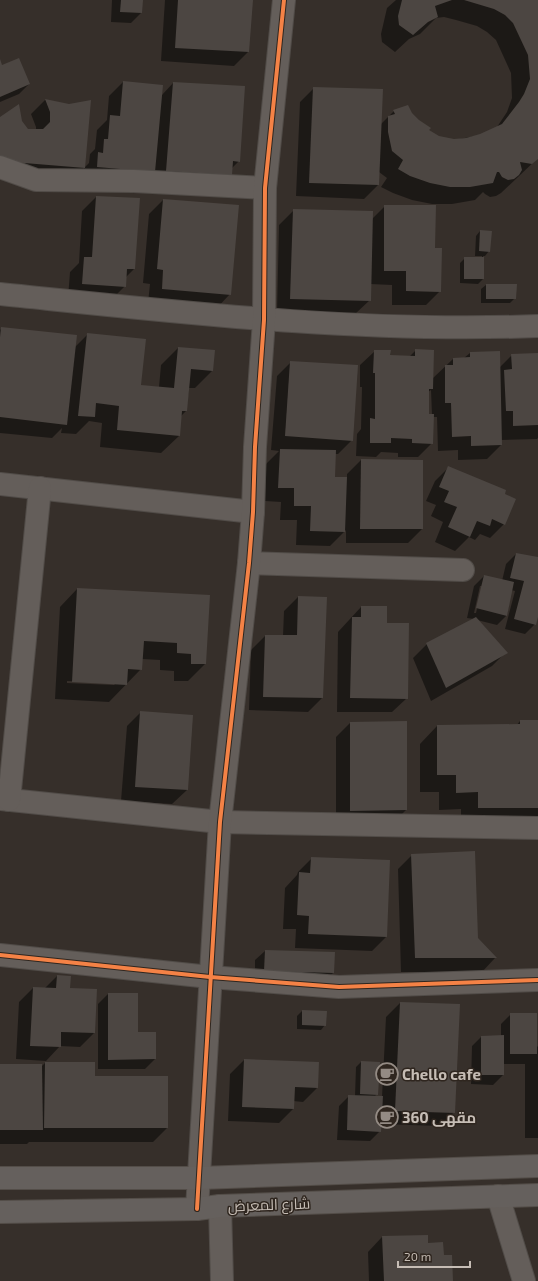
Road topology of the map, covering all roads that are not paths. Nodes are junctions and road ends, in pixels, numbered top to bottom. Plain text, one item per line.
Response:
1 (284, 0) edge
2 (0, 167) edge
3 (265, 188) junction
4 (0, 294) edge
5 (264, 320) junction
6 (538, 326) edge
7 (0, 484) edge
8 (40, 488) junction
9 (253, 512) junction
10 (249, 563) junction
11 (463, 570) dead end
12 (4, 800) edge
13 (220, 822) junction
14 (538, 828) edge
15 (0, 954) edge
16 (210, 977) junction
17 (538, 980) edge
18 (538, 1166) edge
19 (0, 1178) edge
20 (200, 1178) junction
21 (498, 1196) junction
22 (538, 1196) edge
23 (220, 1206) junction
24 (197, 1209) junction
25 (0, 1212) edge
26 (222, 1281) edge
27 (524, 1281) edge

1 - 3 street
2 - 3 street
3 - 5 street
4 - 5 street
5 - 6 street
5 - 9 street
7 - 8 street
8 - 9 street
8 - 12 street
9 - 10 street
10 - 11 street
10 - 13 street
12 - 13 street
13 - 14 street
13 - 16 street
15 - 16 street
16 - 17 street
16 - 20 street
18 - 20 main road, شارع المعرض
19 - 20 main road, شارع المعرض
20 - 24 street
21 - 22 main road, شارع المعرض
21 - 23 main road, شارع المعرض
21 - 27 street
23 - 24 main road, شارع المعرض
23 - 26 street
24 - 25 main road, شارع المعرض

